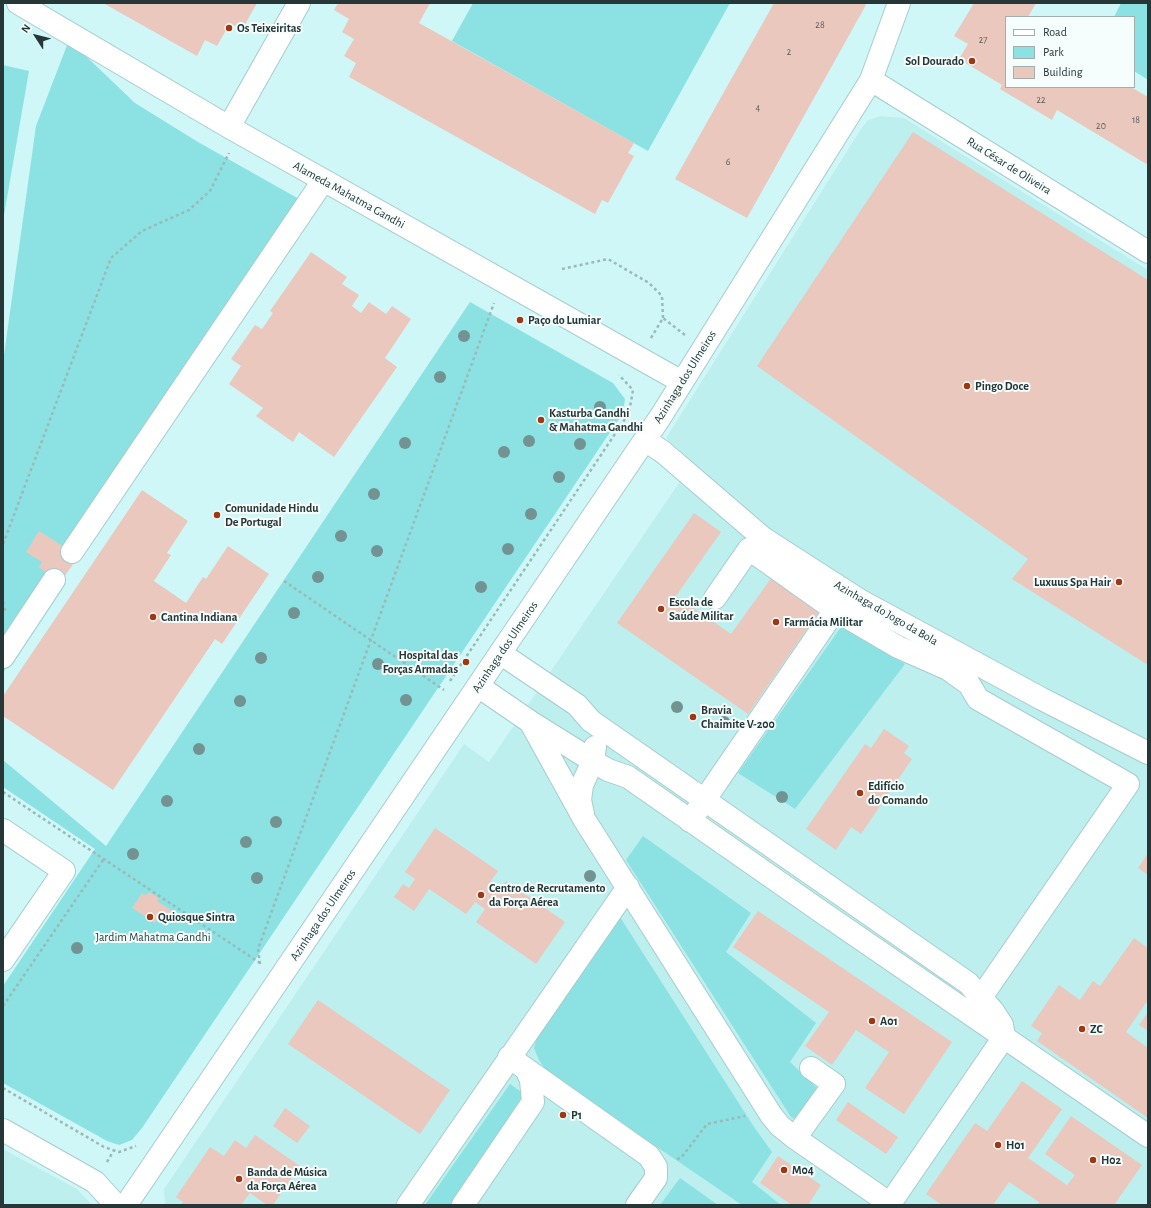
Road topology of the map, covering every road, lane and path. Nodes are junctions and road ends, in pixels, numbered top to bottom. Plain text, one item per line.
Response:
1 (18, 3) edge
2 (299, 3) edge
3 (900, 3) edge
4 (871, 80) junction
5 (234, 130) junction
6 (323, 181) junction
7 (1148, 252) edge
8 (562, 269) dead end
9 (488, 299) dead end
10 (494, 303) junction
11 (500, 306) dead end
12 (663, 318) dead end
13 (612, 371) dead end
14 (682, 382) junction
15 (645, 440) junction
16 (3, 544) edge
17 (72, 552) dead end
18 (54, 580) dead end
19 (284, 581) dead end
20 (715, 598) dead end
21 (835, 610) junction
22 (370, 640) junction
23 (500, 653) junction
24 (3, 657) edge
25 (478, 686) junction
26 (444, 690) junction
27 (440, 697) dead end
28 (591, 721) junction
29 (532, 723) junction
30 (1148, 754) edge
31 (593, 761) junction
32 (3, 792) edge
33 (704, 800) junction
34 (584, 819) junction
35 (690, 821) junction
36 (6, 839) edge
37 (103, 860) junction
38 (628, 887) junction
39 (840, 894) junction
40 (826, 915) junction
41 (264, 957) dead end
42 (3, 960) edge
43 (260, 964) junction
44 (256, 970) dead end
45 (982, 996) junction
46 (3, 1006) edge
47 (1004, 1037) junction
48 (518, 1063) junction
49 (811, 1068) dead end
50 (3, 1088) edge
51 (746, 1116) dead end
52 (3, 1130) edge
53 (1148, 1136) edge
54 (795, 1138) junction
55 (140, 1141) dead end
56 (656, 1167) junction
57 (116, 1205) edge
58 (126, 1205) edge
59 (408, 1205) edge
60 (463, 1205) edge
61 (637, 1205) edge
62 (890, 1205) edge

1 - 5 street, Alameda Mahatma Gandhi
2 - 5 street
3 - 4 street, Azinhaga dos Ulmeiros
4 - 7 street, Rua César de Oliveira
4 - 14 street, Azinhaga dos Ulmeiros
5 - 6 street, Alameda Mahatma Gandhi
5 - 16 path
6 - 14 street, Alameda Mahatma Gandhi
6 - 17 street
8 - 12 path
9 - 10 path
10 - 11 path
10 - 22 path
13 - 26 path
14 - 15 street, Azinhaga dos Ulmeiros
15 - 23 street, Azinhaga dos Ulmeiros
15 - 30 street, Azinhaga do Jogo da Bola
18 - 24 street
19 - 22 path
20 - 21 street
21 - 33 street
21 - 45 street
22 - 26 path
22 - 43 path
23 - 25 street, Azinhaga dos Ulmeiros
23 - 28 street
25 - 29 street
25 - 58 street, Azinhaga dos Ulmeiros
26 - 27 path
28 - 31 street
28 - 33 street
29 - 31 street
29 - 34 street
31 - 34 street
31 - 35 street
32 - 37 path
33 - 35 street
33 - 39 street
34 - 38 street
35 - 40 street
36 - 42 street
37 - 43 path
37 - 46 path
38 - 48 street
38 - 54 street
39 - 40 street
39 - 45 street
40 - 47 street
41 - 43 path
43 - 44 path
45 - 47 street
47 - 53 street
47 - 62 street
48 - 56 street
48 - 59 street
48 - 60 street
49 - 54 street
50 - 55 path
51 - 56 path
52 - 57 street
54 - 62 street
56 - 61 street

